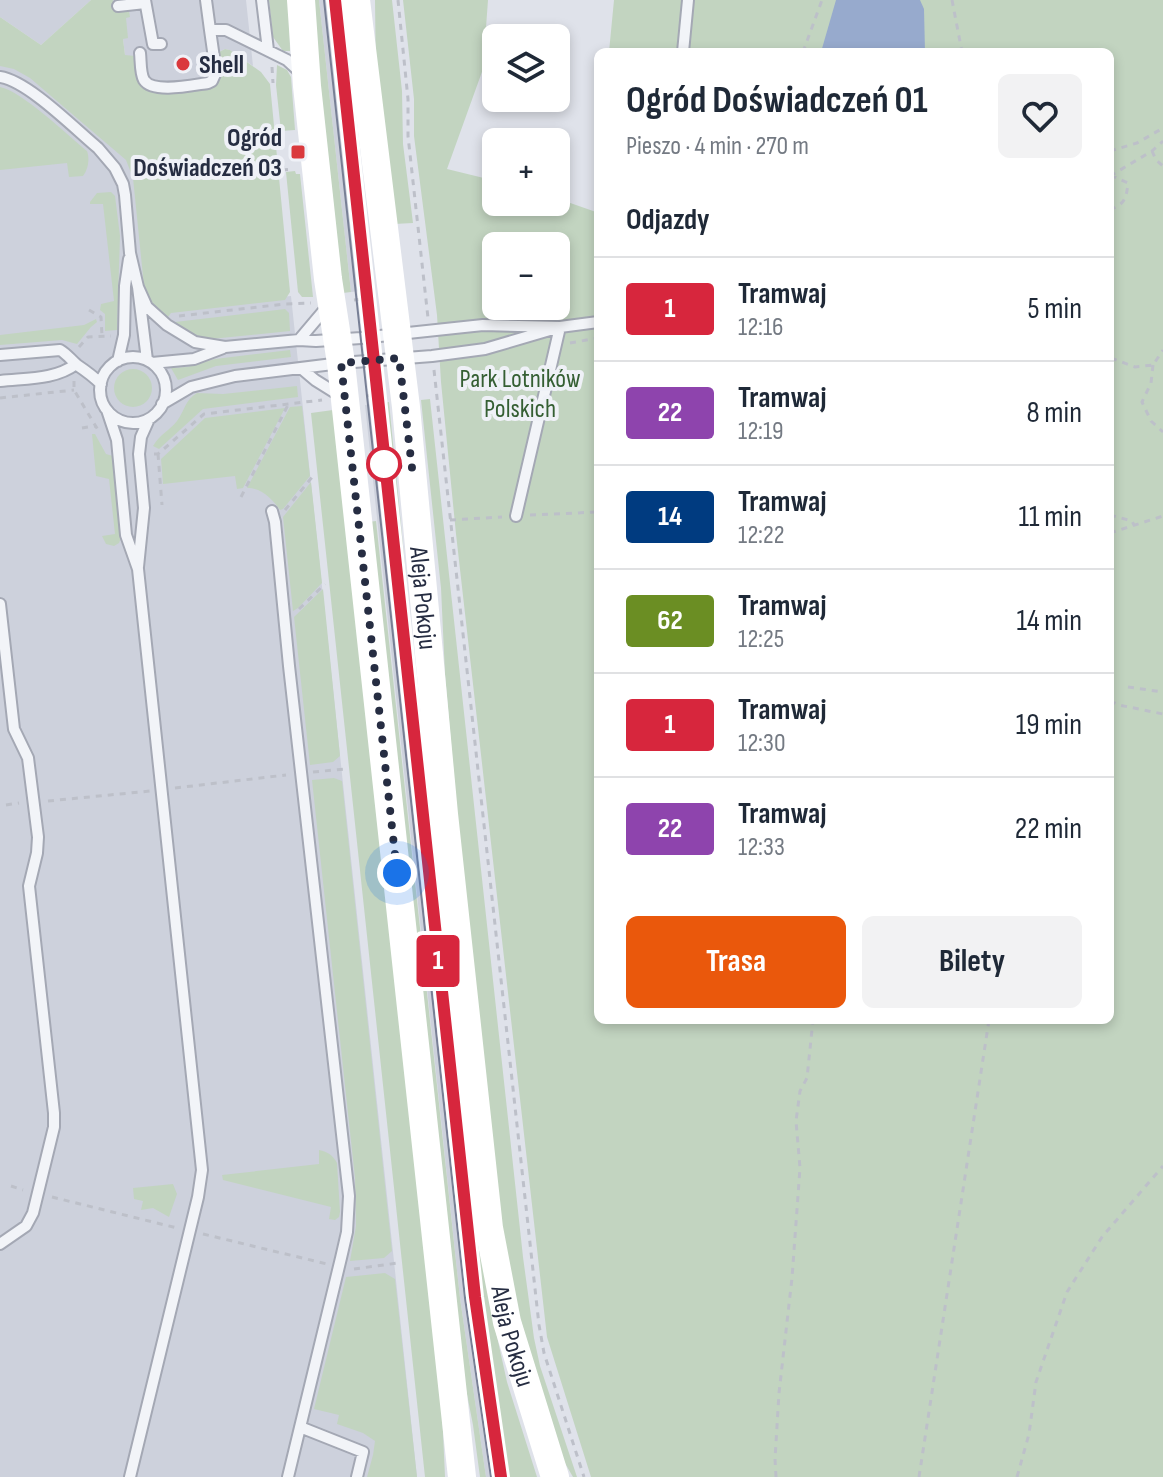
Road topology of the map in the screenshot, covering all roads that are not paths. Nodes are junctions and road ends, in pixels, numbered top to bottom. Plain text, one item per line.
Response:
1 (206, 0) edge
2 (262, 0) edge
3 (301, 0) edge
4 (356, 0) edge
5 (688, 0) edge
6 (145, 1) edge
7 (118, 6) dead end
8 (136, 20) dead end
9 (210, 30) junction
10 (200, 40) dead end
11 (161, 44) dead end
12 (683, 48) edge
13 (268, 50) junction
14 (140, 53) dead end
15 (0, 77) edge
16 (307, 86) junction
17 (130, 253) junction
18 (138, 287) junction
19 (329, 302) junction
20 (594, 323) edge
21 (560, 327) junction
22 (299, 340) junction
23 (398, 346) junction
24 (225, 347) junction
25 (339, 352) junction
26 (0, 355) edge
27 (118, 361) junction
28 (149, 362) junction
29 (76, 364) junction
30 (302, 369) junction
31 (0, 381) edge
32 (101, 384) junction
33 (346, 398) junction
34 (162, 404) junction
35 (107, 410) junction
36 (149, 419) junction
37 (274, 516) road end
38 (516, 516) dead end
39 (138, 569) junction
40 (0, 604) edge
41 (0, 1244) edge
42 (300, 1427) junction
43 (130, 1477) edge
44 (288, 1477) edge
45 (357, 1477) edge
46 (462, 1477) edge
47 (555, 1477) edge

1 - 9 lane
2 - 13 lane
3 - 16 main road
4 - 23 main road, Aleja Pokoju
5 - 12 lane
6 - 7 lane
6 - 8 lane
6 - 11 lane
9 - 10 lane
9 - 13 lane
9 - 14 lane
13 - 16 lane
15 - 17 lane
16 - 19 main road
17 - 18 lane
17 - 27 lane
18 - 24 lane
18 - 28 lane
19 - 22 lane
19 - 25 main road
20 - 21 lane
21 - 23 lane
21 - 23 lane
21 - 38 lane
22 - 24 lane
22 - 25 lane
23 - 25 lane
23 - 25 lane
23 - 47 main road, Aleja Pokoju
24 - 28 lane
25 - 30 lane
25 - 33 main road
26 - 29 lane
27 - 28 lane
27 - 32 lane
28 - 34 lane
29 - 31 lane
29 - 32 lane
30 - 33 lane
30 - 34 lane
32 - 35 lane
33 - 46 main road
34 - 36 lane
35 - 36 lane
35 - 39 lane
36 - 39 lane
37 - 42 lane
39 - 43 lane
40 - 41 lane
42 - 44 lane
42 - 45 lane

